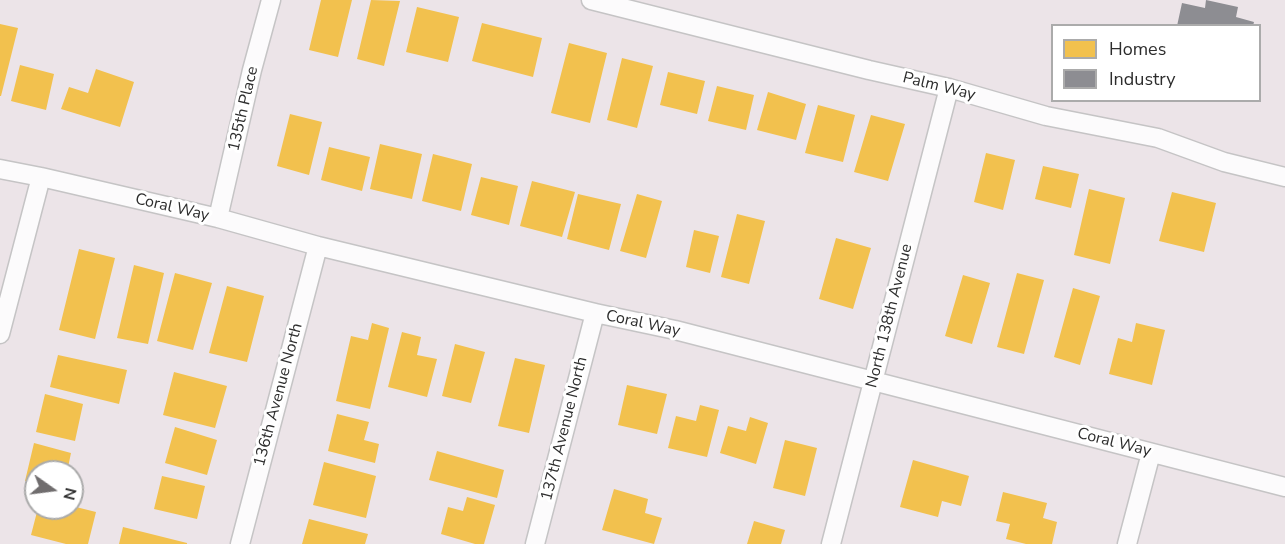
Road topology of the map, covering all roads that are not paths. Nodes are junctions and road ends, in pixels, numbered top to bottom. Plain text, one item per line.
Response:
1 (271, 0) edge
2 (591, 0) edge
3 (949, 88) junction
4 (0, 169) edge
5 (41, 177) junction
6 (1285, 177) edge
7 (218, 218) junction
8 (318, 246) junction
9 (595, 313) junction
10 (0, 334) edge
11 (873, 381) junction
12 (1151, 453) junction
13 (1285, 486) edge
14 (240, 544) edge
15 (535, 544) edge
16 (831, 544) edge
17 (1127, 544) edge

1 - 7 street, 135th Place
2 - 3 street, Palm Way
3 - 6 street, Palm Way
3 - 11 street, North 138th Avenue
4 - 5 street, Coral Way
5 - 7 street, Coral Way
5 - 10 street
7 - 8 street, Coral Way
8 - 9 street, Coral Way
8 - 14 street, 136th Avenue North
9 - 11 street, Coral Way
9 - 15 street, 137th Avenue North
11 - 12 street, Coral Way
11 - 16 street, North 138th Avenue
12 - 13 street, Coral Way
12 - 17 street

